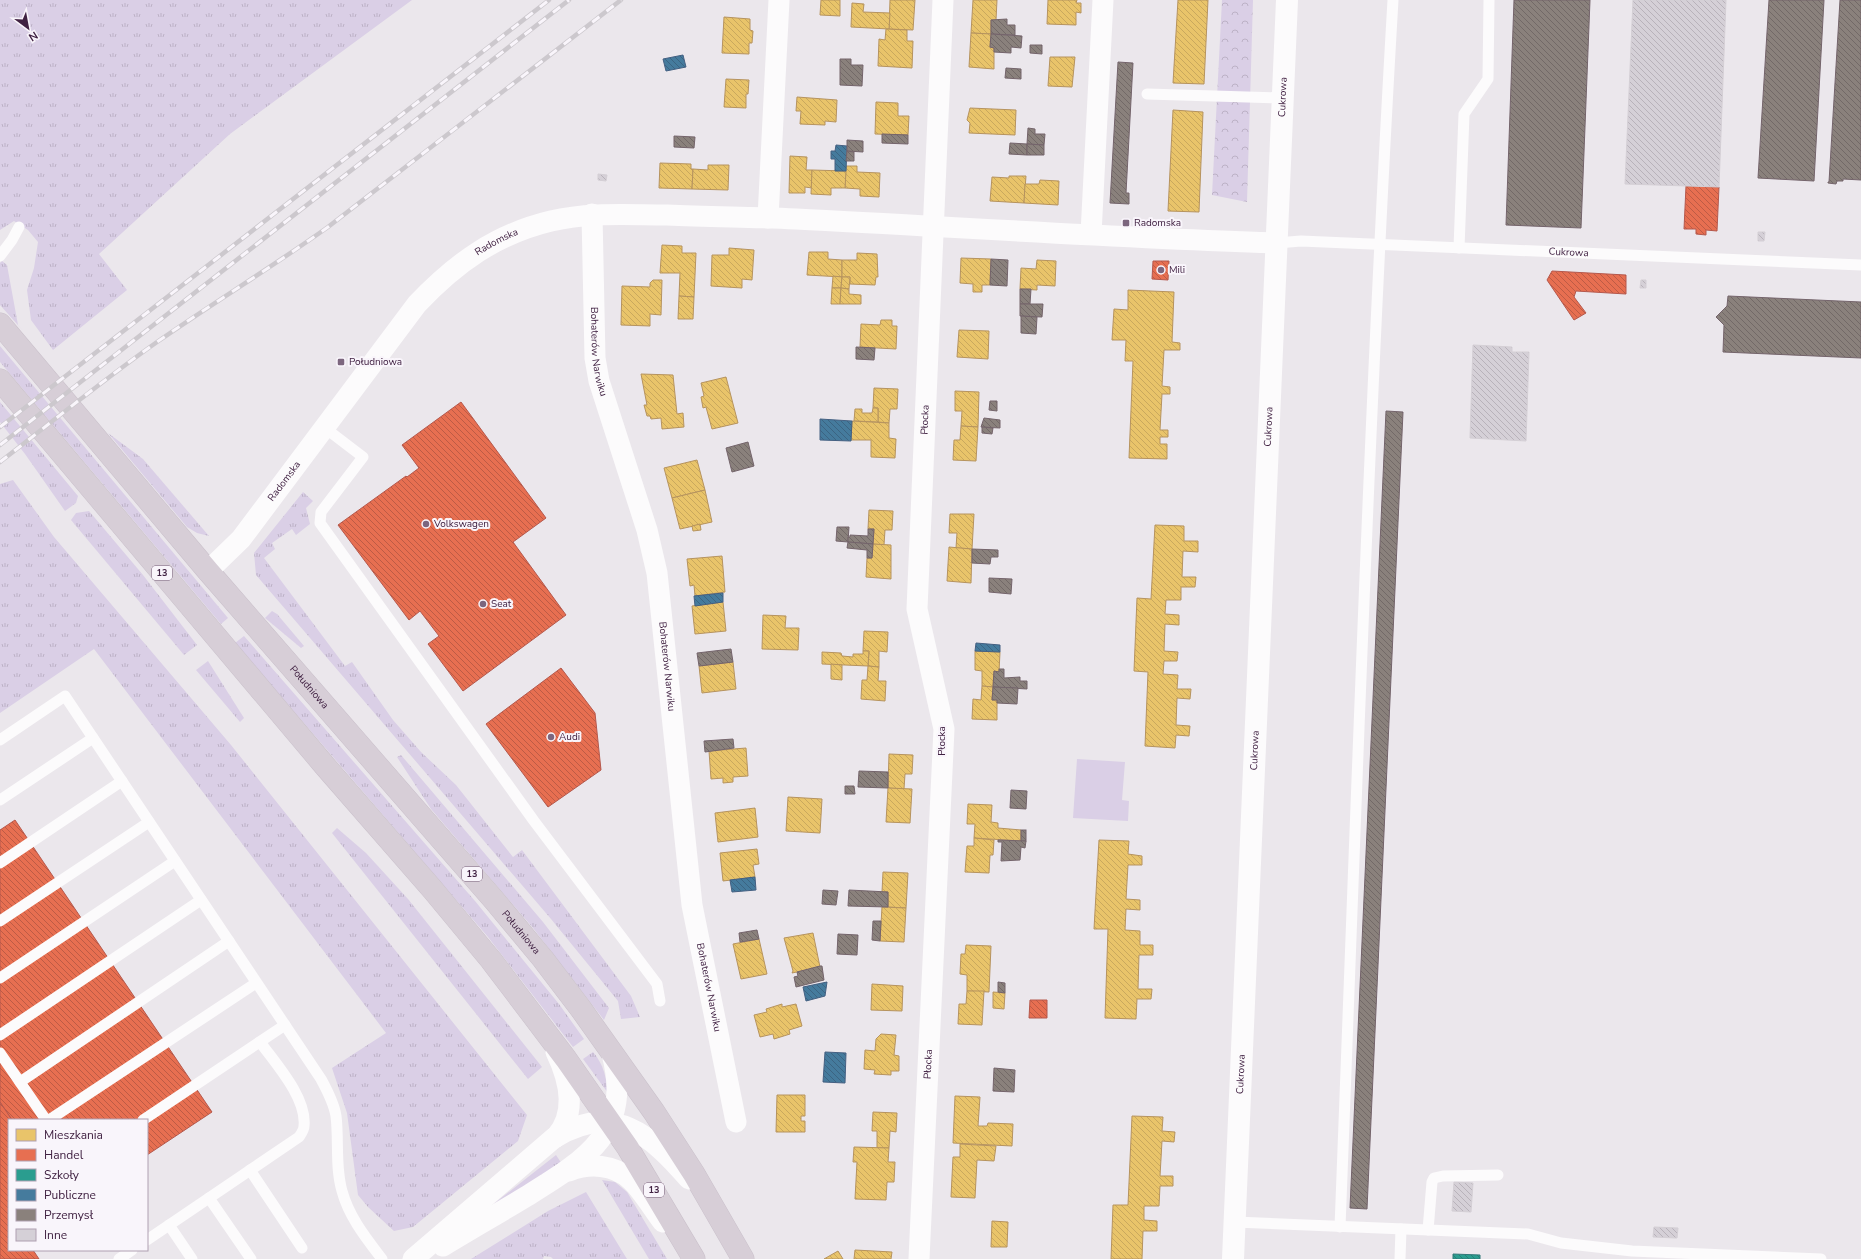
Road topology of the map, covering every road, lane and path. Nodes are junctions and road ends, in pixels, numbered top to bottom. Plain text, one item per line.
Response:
1 (778, 0) edge
2 (943, 0) edge
3 (1103, 0) edge
4 (1287, 0) edge
5 (1393, 0) edge
6 (1490, 0) edge
7 (1147, 94) dead end
8 (1283, 98) junction
9 (592, 214) junction
10 (768, 218) junction
11 (934, 226) junction
12 (19, 227) dead end
13 (1091, 234) junction
14 (1277, 242) junction
15 (1379, 245) junction
16 (1459, 248) junction
17 (0, 256) edge
18 (1861, 265) edge
19 (0, 324) edge
20 (0, 380) edge
21 (325, 428) junction
22 (208, 572) junction
23 (93, 738) junction
24 (0, 740) edge
25 (122, 781) junction
26 (0, 800) edge
27 (149, 822) junction
28 (175, 861) junction
29 (0, 863) edge
30 (201, 900) junction
31 (0, 921) edge
32 (228, 941) junction
33 (0, 978) edge
34 (256, 982) junction
35 (660, 1001) dead end
36 (285, 1025) junction
37 (543, 1028) junction
38 (0, 1035) edge
39 (260, 1042) junction
40 (0, 1053) edge
41 (612, 1054) junction
42 (20, 1082) junction
43 (45, 1119) edge
44 (50, 1119) edge
45 (144, 1119) edge
46 (736, 1122) dead end
47 (610, 1123) junction
48 (556, 1137) junction
49 (250, 1170) junction
50 (561, 1174) junction
51 (1498, 1175) dead end
52 (209, 1198) junction
53 (708, 1198) junction
54 (1235, 1222) junction
55 (169, 1225) junction
56 (1340, 1227) junction
57 (1401, 1230) junction
58 (1428, 1230) junction
59 (148, 1239) edge
60 (302, 1248) dead end
61 (192, 1259) edge
62 (251, 1259) edge
63 (382, 1259) edge
64 (413, 1259) edge
65 (422, 1259) edge
66 (690, 1259) edge
67 (694, 1259) edge
68 (743, 1259) edge
69 (919, 1259) edge
70 (1234, 1259) edge
71 (1400, 1259) edge
72 (1822, 1259) edge

1 - 10 street
2 - 11 street
3 - 13 street
4 - 8 street, Cukrowa
5 - 15 lane
6 - 16 lane
7 - 8 lane
8 - 14 street, Cukrowa
9 - 10 street, Radomska
9 - 21 street, Radomska
9 - 46 street, Bohaterów Narwiku
10 - 11 street, Radomska
11 - 13 street, Radomska
11 - 69 street, Płocka
12 - 17 lane
13 - 14 street, Radomska
14 - 15 lane, Cukrowa
14 - 54 street, Cukrowa
15 - 16 lane, Cukrowa
15 - 56 lane
16 - 18 lane, Cukrowa
19 - 22 main road, Południowa / 13
20 - 37 main road, Południowa / 13
21 - 22 street, Radomska
21 - 35 lane
22 - 41 main road, Południowa / 13
23 - 24 lane
23 - 25 lane
23 - 26 lane
25 - 27 lane
25 - 29 lane
27 - 28 lane
27 - 31 lane
28 - 30 lane
28 - 33 lane
30 - 32 lane
30 - 38 lane
32 - 34 lane
32 - 42 lane
34 - 36 lane
34 - 44 lane
36 - 39 lane
36 - 63 lane
37 - 47 main road, Południowa / 13
37 - 48 street, Południowa
39 - 45 lane
39 - 49 lane
40 - 42 lane
41 - 47 street, Południowa
41 - 53 main road, Południowa / 13
42 - 43 lane
47 - 48 street, Południowa
47 - 50 street, Południowa
47 - 53 street, Południowa
47 - 67 main road, Południowa / 13
48 - 64 street, Południowa
49 - 52 lane
49 - 60 lane
50 - 65 street, Południowa
50 - 66 street, Południowa
51 - 58 lane
52 - 55 lane
52 - 62 lane
53 - 68 main road, Południowa / 13
54 - 56 lane
54 - 70 street, Cukrowa
55 - 59 lane
55 - 61 lane
56 - 57 lane
57 - 58 lane
57 - 71 lane
58 - 72 lane

